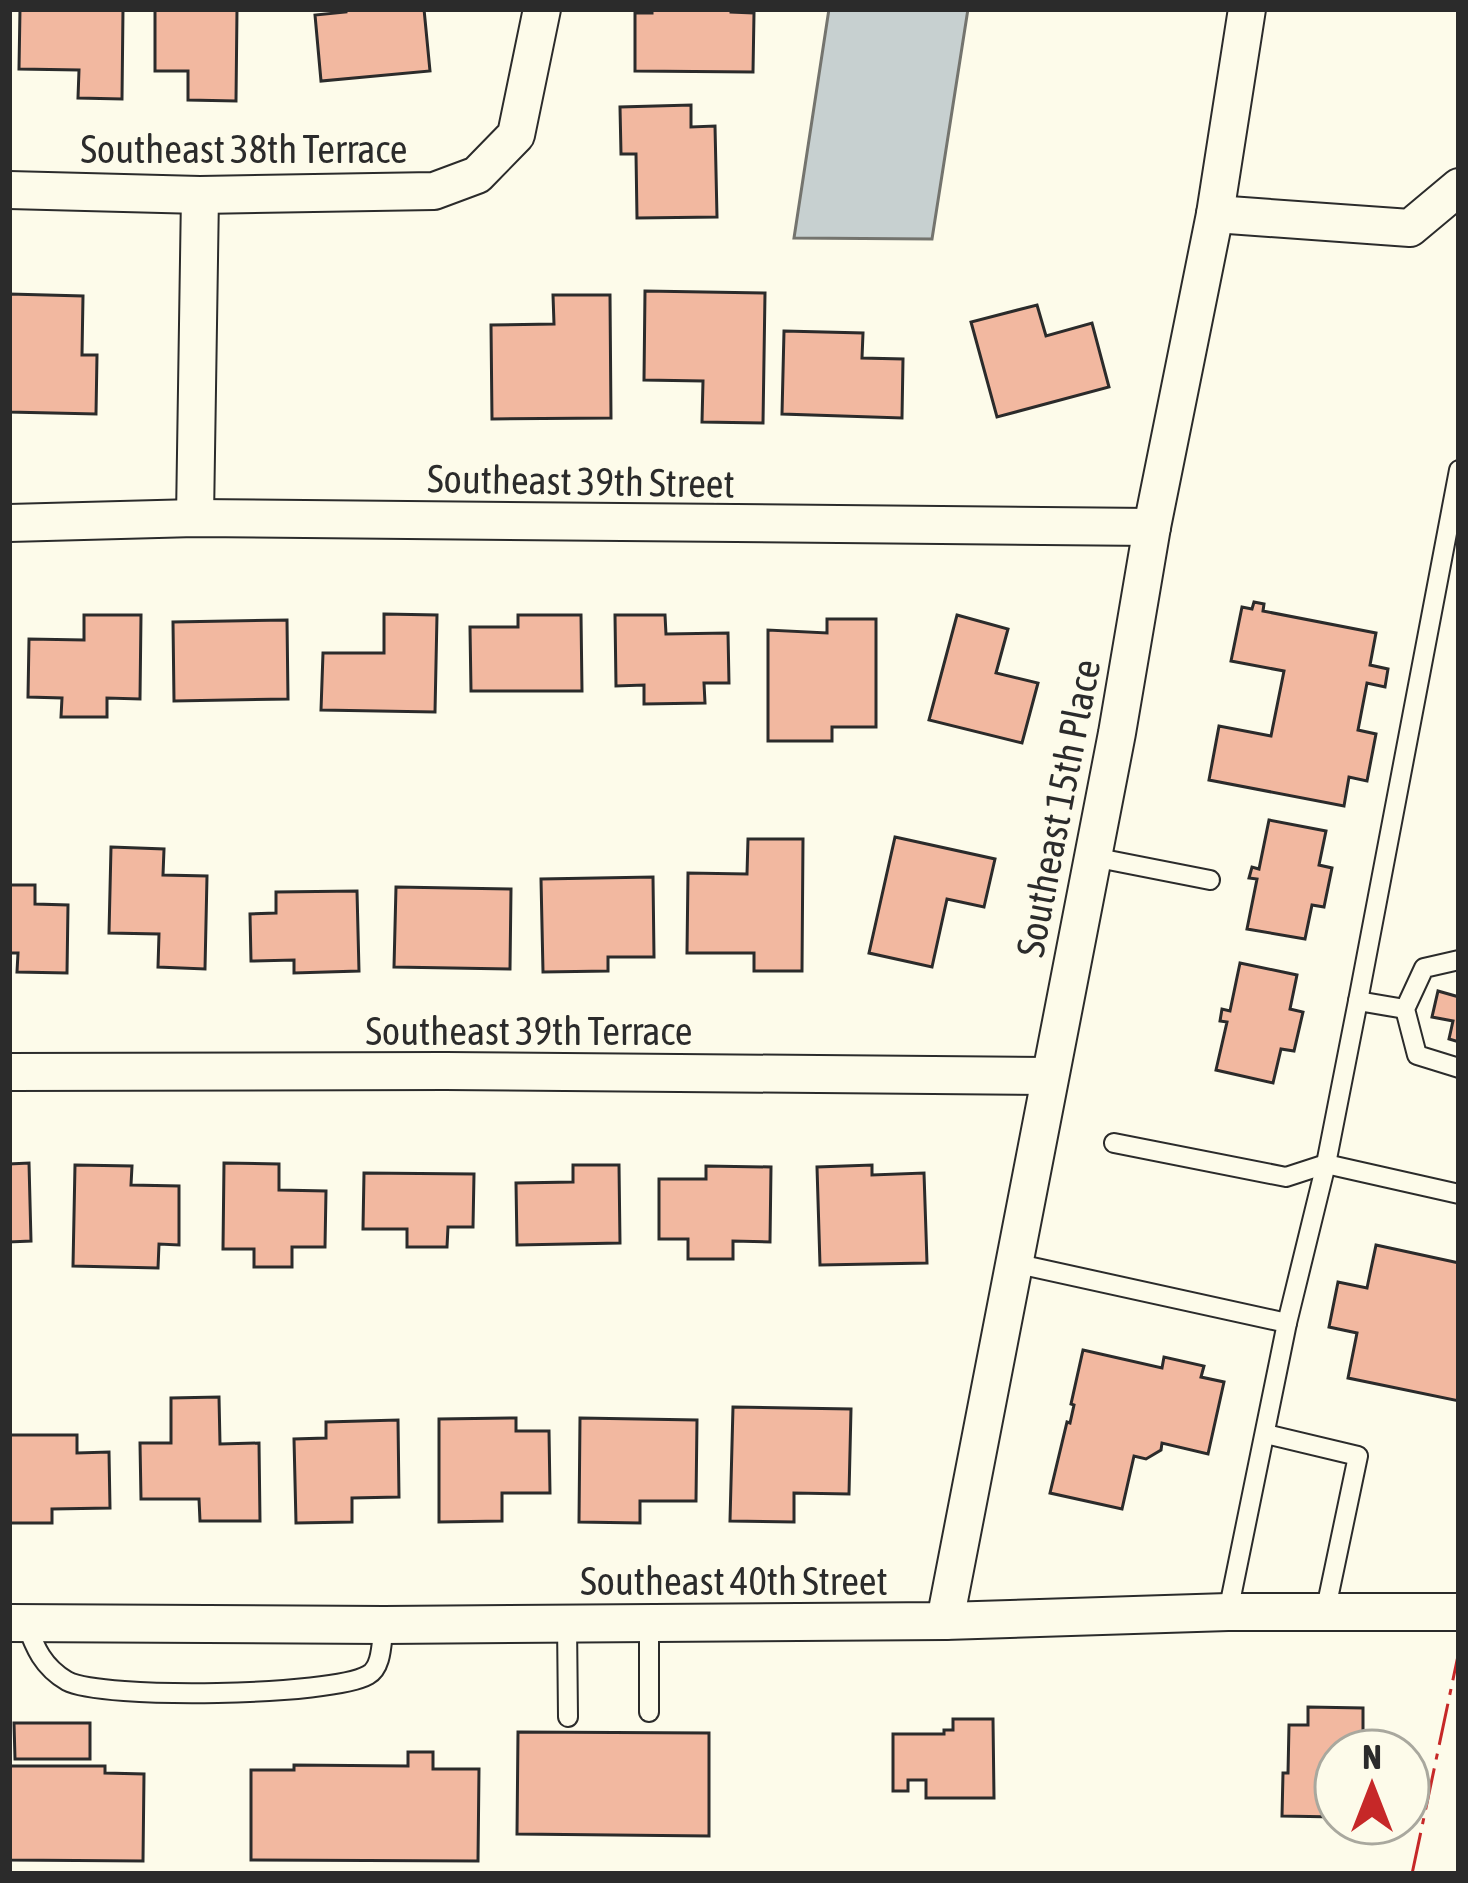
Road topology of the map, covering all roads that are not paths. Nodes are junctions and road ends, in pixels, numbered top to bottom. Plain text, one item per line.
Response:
1 (542, 9) edge
2 (1247, 9) edge
3 (1459, 187) edge
4 (9, 190) edge
5 (200, 195) junction
6 (1215, 214) junction
7 (1459, 470) edge
8 (1455, 516) edge
9 (195, 518) junction
10 (9, 523) edge
11 (1152, 527) junction
12 (1093, 857) junction
13 (1210, 880) dead end
14 (1459, 959) edge
15 (1358, 1001) junction
16 (1405, 1009) junction
17 (1459, 1068) edge
18 (9, 1072) edge
19 (1049, 1076) junction
20 (1114, 1143) dead end
21 (1325, 1164) junction
22 (1459, 1194) edge
23 (1014, 1263) junction
24 (1287, 1323) junction
25 (1266, 1434) junction
26 (1228, 1612) junction
27 (1459, 1612) edge
28 (1325, 1613) junction
29 (945, 1622) junction
30 (17, 1623) edge
31 (567, 1624) junction
32 (649, 1624) junction
33 (384, 1625) junction
34 (649, 1712) dead end
35 (568, 1718) dead end

1 - 5 street, Southeast 38th Terrace
2 - 6 street, Southeast 15th Place
3 - 6 street
4 - 5 street, Southeast 38th Terrace
5 - 9 street
6 - 11 street, Southeast 15th Place
7 - 8 lane
8 - 15 lane
9 - 10 street, Southeast 39th Street
9 - 11 street, Southeast 39th Street
11 - 12 street, Southeast 15th Place
12 - 13 lane
12 - 19 street, Southeast 15th Place
14 - 16 lane
15 - 16 lane
15 - 21 lane
16 - 17 lane
18 - 19 street, Southeast 39th Terrace
19 - 23 street, Southeast 15th Place
20 - 21 lane
21 - 22 lane
21 - 24 lane
23 - 24 lane
23 - 29 street, Southeast 15th Place
24 - 25 lane
25 - 26 lane
25 - 28 lane
26 - 28 street, Southeast 40th Street
26 - 29 street, Southeast 40th Street
27 - 28 street, Southeast 40th Street
29 - 32 street, Southeast 40th Street
30 - 33 street, Southeast 40th Street
30 - 33 lane
31 - 32 street, Southeast 40th Street
31 - 33 street, Southeast 40th Street
31 - 35 lane
32 - 34 lane

